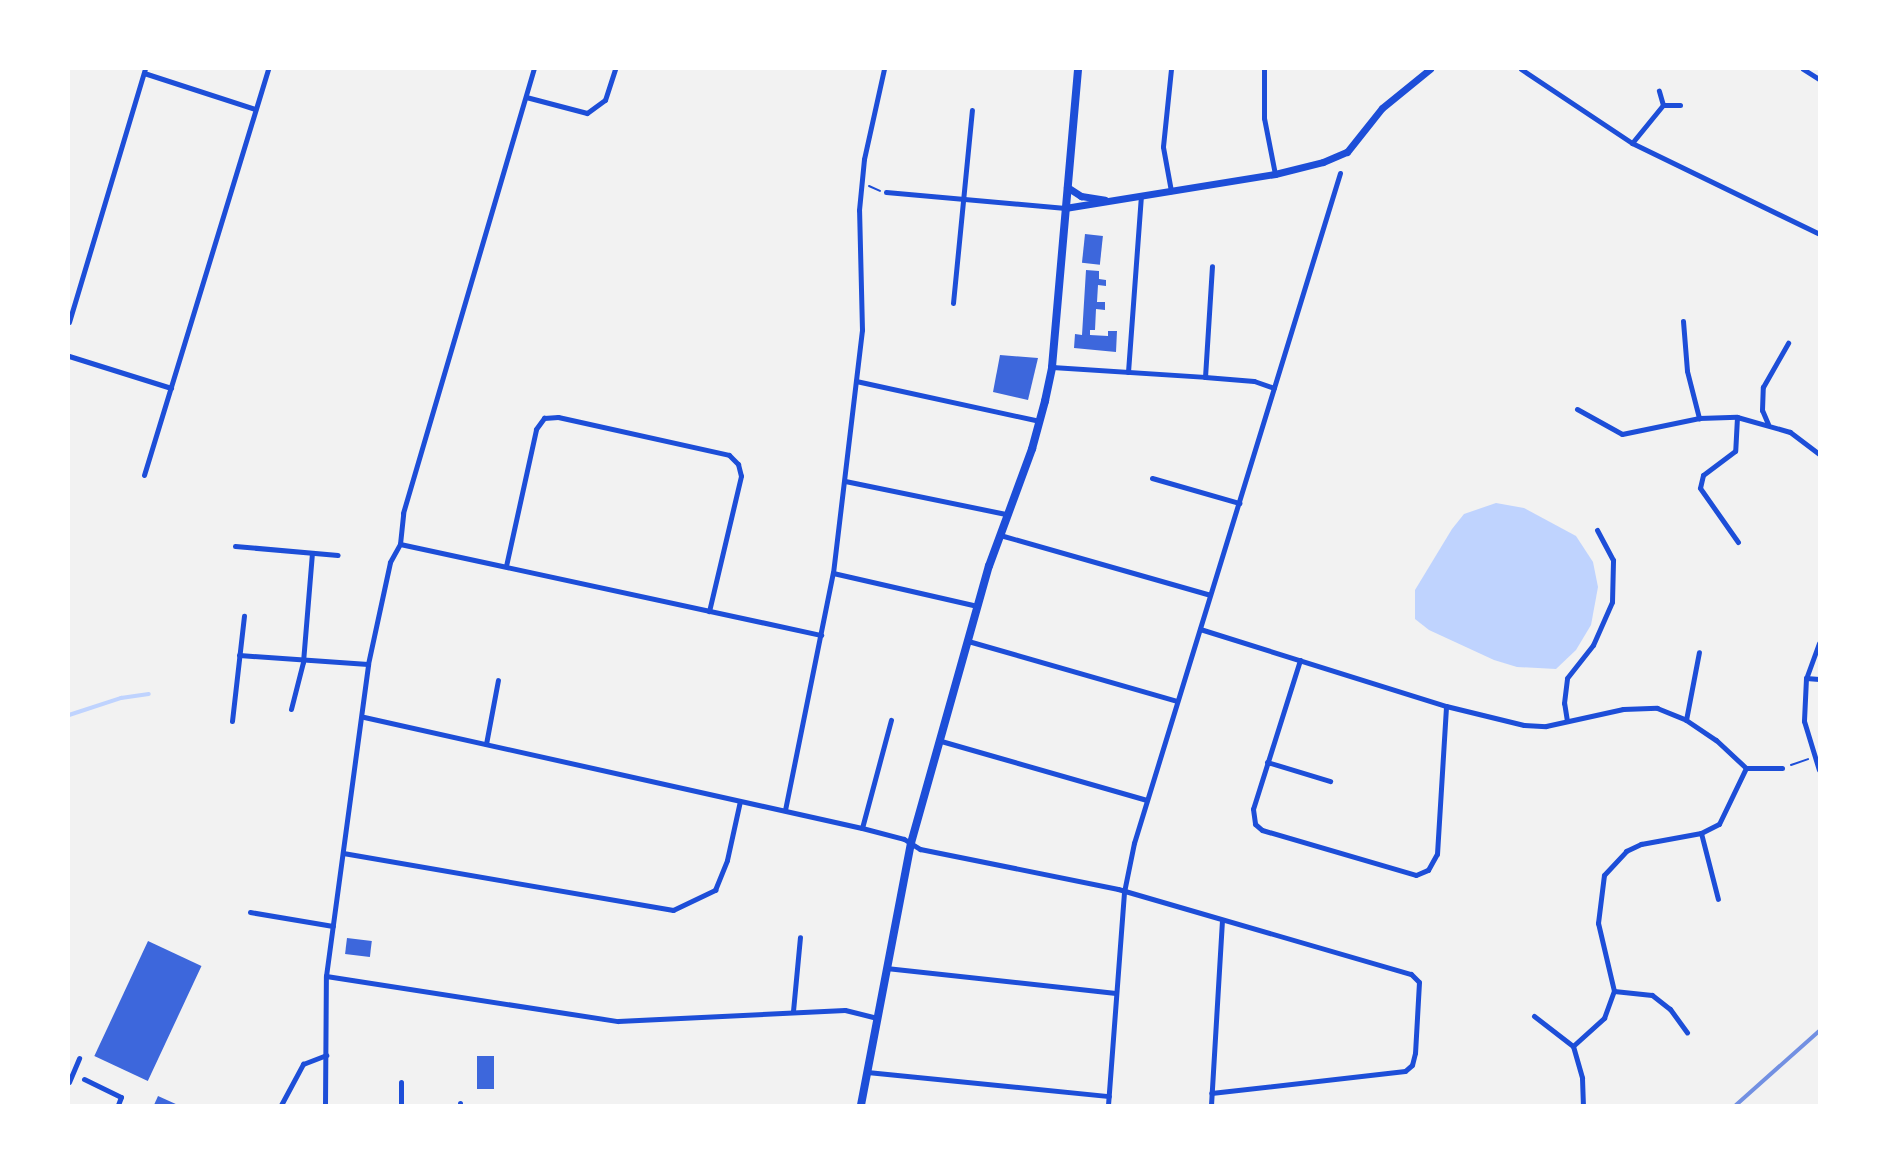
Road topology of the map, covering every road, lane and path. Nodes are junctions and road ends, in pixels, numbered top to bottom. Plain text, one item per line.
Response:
1 (268, 69) edge
2 (534, 69) edge
3 (615, 69) edge
4 (884, 69) edge
5 (1078, 69) edge
6 (1171, 69) edge
7 (1264, 69) edge
8 (1430, 69) edge
9 (1521, 69) edge
10 (1803, 69) edge
11 (145, 71) edge
12 (1819, 79) edge
13 (1659, 91) dead end
14 (526, 97) junction
15 (1663, 105) junction
16 (1680, 105) dead end
17 (255, 109) junction
18 (972, 110) dead end
19 (1632, 143) junction
20 (1340, 173) dead end
21 (1275, 174) junction
22 (861, 185) junction
23 (1067, 187) junction
24 (1172, 191) junction
25 (885, 192) joint
26 (1141, 197) junction
27 (963, 199) junction
28 (1110, 200) junction
29 (1065, 208) junction
30 (1819, 234) edge
31 (1212, 266) dead end
32 (953, 303) dead end
33 (1683, 321) dead end
34 (69, 322) edge
35 (1788, 343) dead end
36 (69, 356) edge
37 (1052, 367) junction
38 (1128, 372) junction
39 (1205, 377) junction
40 (856, 381) junction
41 (171, 388) junction
42 (1274, 388) junction
43 (1577, 409) dead end
44 (1737, 417) junction
45 (1699, 418) junction
46 (1040, 421) junction
47 (1768, 424) junction
48 (1819, 453) edge
49 (144, 475) dead end
50 (1152, 478) dead end
51 (845, 481) junction
52 (1239, 502) junction
53 (1006, 514) junction
54 (1597, 531) dead end
55 (1000, 534) junction
56 (1738, 542) dead end
57 (400, 544) junction
58 (235, 546) dead end
59 (312, 553) junction
60 (338, 555) dead end
61 (506, 566) junction
62 (833, 573) junction
63 (1210, 595) junction
64 (977, 606) junction
65 (709, 611) junction
66 (244, 616) dead end
67 (1200, 629) junction
68 (821, 635) junction
69 (968, 641) junction
70 (1819, 643) edge
71 (1699, 652) dead end
72 (239, 655) junction
73 (1300, 660) junction
74 (303, 662) junction
75 (368, 664) junction
76 (1806, 678) junction
77 (1819, 679) edge
78 (498, 680) dead end
79 (1177, 701) junction
80 (1446, 706) junction
81 (291, 709) dead end
82 (364, 717) junction
83 (891, 720) dead end
84 (1686, 720) junction
85 (232, 721) dead end
86 (1567, 721) junction
87 (940, 741) junction
88 (486, 744) junction
89 (1813, 758) junction
90 (1267, 762) junction
91 (1746, 768) junction
92 (1782, 768) joint
93 (1819, 770) edge
94 (1330, 781) dead end
95 (1147, 800) junction
96 (740, 801) junction
97 (785, 810) junction
98 (862, 828) junction
99 (1701, 833) junction
100 (912, 843) junction
101 (343, 854) junction
102 (1124, 892) junction
103 (1718, 899) dead end
104 (250, 912) dead end
105 (1222, 921) junction
106 (333, 926) junction
107 (800, 937) dead end
108 (886, 968) junction
109 (326, 976) junction
110 (1614, 991) junction
111 (1116, 993) junction
112 (793, 1011) junction
113 (1534, 1016) dead end
114 (878, 1018) junction
115 (1687, 1032) dead end
116 (1573, 1046) junction
117 (326, 1055) junction
118 (79, 1058) dead end
119 (867, 1072) junction
120 (84, 1079) dead end
121 (69, 1082) edge
122 (401, 1082) dead end
123 (1211, 1093) junction
124 (1109, 1096) junction
125 (118, 1105) edge
126 (281, 1105) edge
127 (325, 1105) edge
128 (401, 1105) edge
129 (861, 1105) edge
130 (1108, 1105) edge
131 (1211, 1105) edge
132 (1583, 1105) edge

1 - 17 street
2 - 14 street
3 - 14 street
4 - 22 street
5 - 23 main road
6 - 24 street
7 - 21 street
8 - 21 street
9 - 19 street
10 - 12 street
11 - 17 street
11 - 34 street
13 - 15 street
14 - 57 street
15 - 16 street
15 - 19 street
17 - 41 street
18 - 27 street
19 - 30 street
20 - 42 street
21 - 24 street
22 - 25 path
22 - 40 street
23 - 28 street
23 - 29 main road
24 - 26 street
25 - 27 street
26 - 28 street
26 - 38 street
27 - 29 street
27 - 32 street
28 - 29 street
29 - 37 main road
31 - 39 street
33 - 45 street
35 - 47 street
36 - 41 street
37 - 38 street
37 - 46 main road
38 - 39 street
39 - 42 street
40 - 46 street
40 - 51 street
41 - 49 street
42 - 52 street
43 - 45 street
44 - 45 street
44 - 47 street
44 - 56 street
46 - 53 main road
47 - 48 street
50 - 52 street
51 - 53 street
51 - 62 street
52 - 63 street
53 - 55 main road
54 - 86 street
55 - 63 street
55 - 64 main road
57 - 61 street
57 - 75 street
58 - 59 street
59 - 60 street
59 - 74 street
61 - 65 street
61 - 65 street
62 - 64 street
62 - 68 street
63 - 67 street
64 - 69 main road
65 - 68 street
66 - 72 street
67 - 73 street
67 - 79 street
68 - 97 street
69 - 79 street
69 - 87 main road
70 - 76 street
71 - 84 street
72 - 74 street
72 - 85 street
73 - 80 street
73 - 90 street
74 - 75 street
74 - 81 street
75 - 82 street
76 - 77 street
76 - 89 street
78 - 88 street
79 - 95 street
80 - 86 street
80 - 90 street
82 - 88 street
82 - 101 street
83 - 98 street
84 - 86 street
84 - 91 street
87 - 95 street
87 - 100 main road
88 - 96 street
89 - 92 path
89 - 93 street
90 - 94 street
91 - 92 street
91 - 99 street
95 - 102 street
96 - 97 street
96 - 101 street
97 - 98 street
98 - 100 street
99 - 103 street
99 - 110 street
100 - 102 street
100 - 108 main road
101 - 106 street
102 - 105 street
102 - 111 street
104 - 106 street
105 - 123 street
105 - 123 street
106 - 109 street
107 - 112 street
108 - 111 street
108 - 114 main road
109 - 112 street
109 - 117 street
110 - 115 street
110 - 116 street
111 - 124 street
112 - 114 street
113 - 116 street
114 - 119 main road
116 - 132 street
117 - 126 street
117 - 127 street
118 - 121 street
119 - 124 street
119 - 129 main road
120 - 125 street
122 - 128 street
123 - 131 street
124 - 130 street

